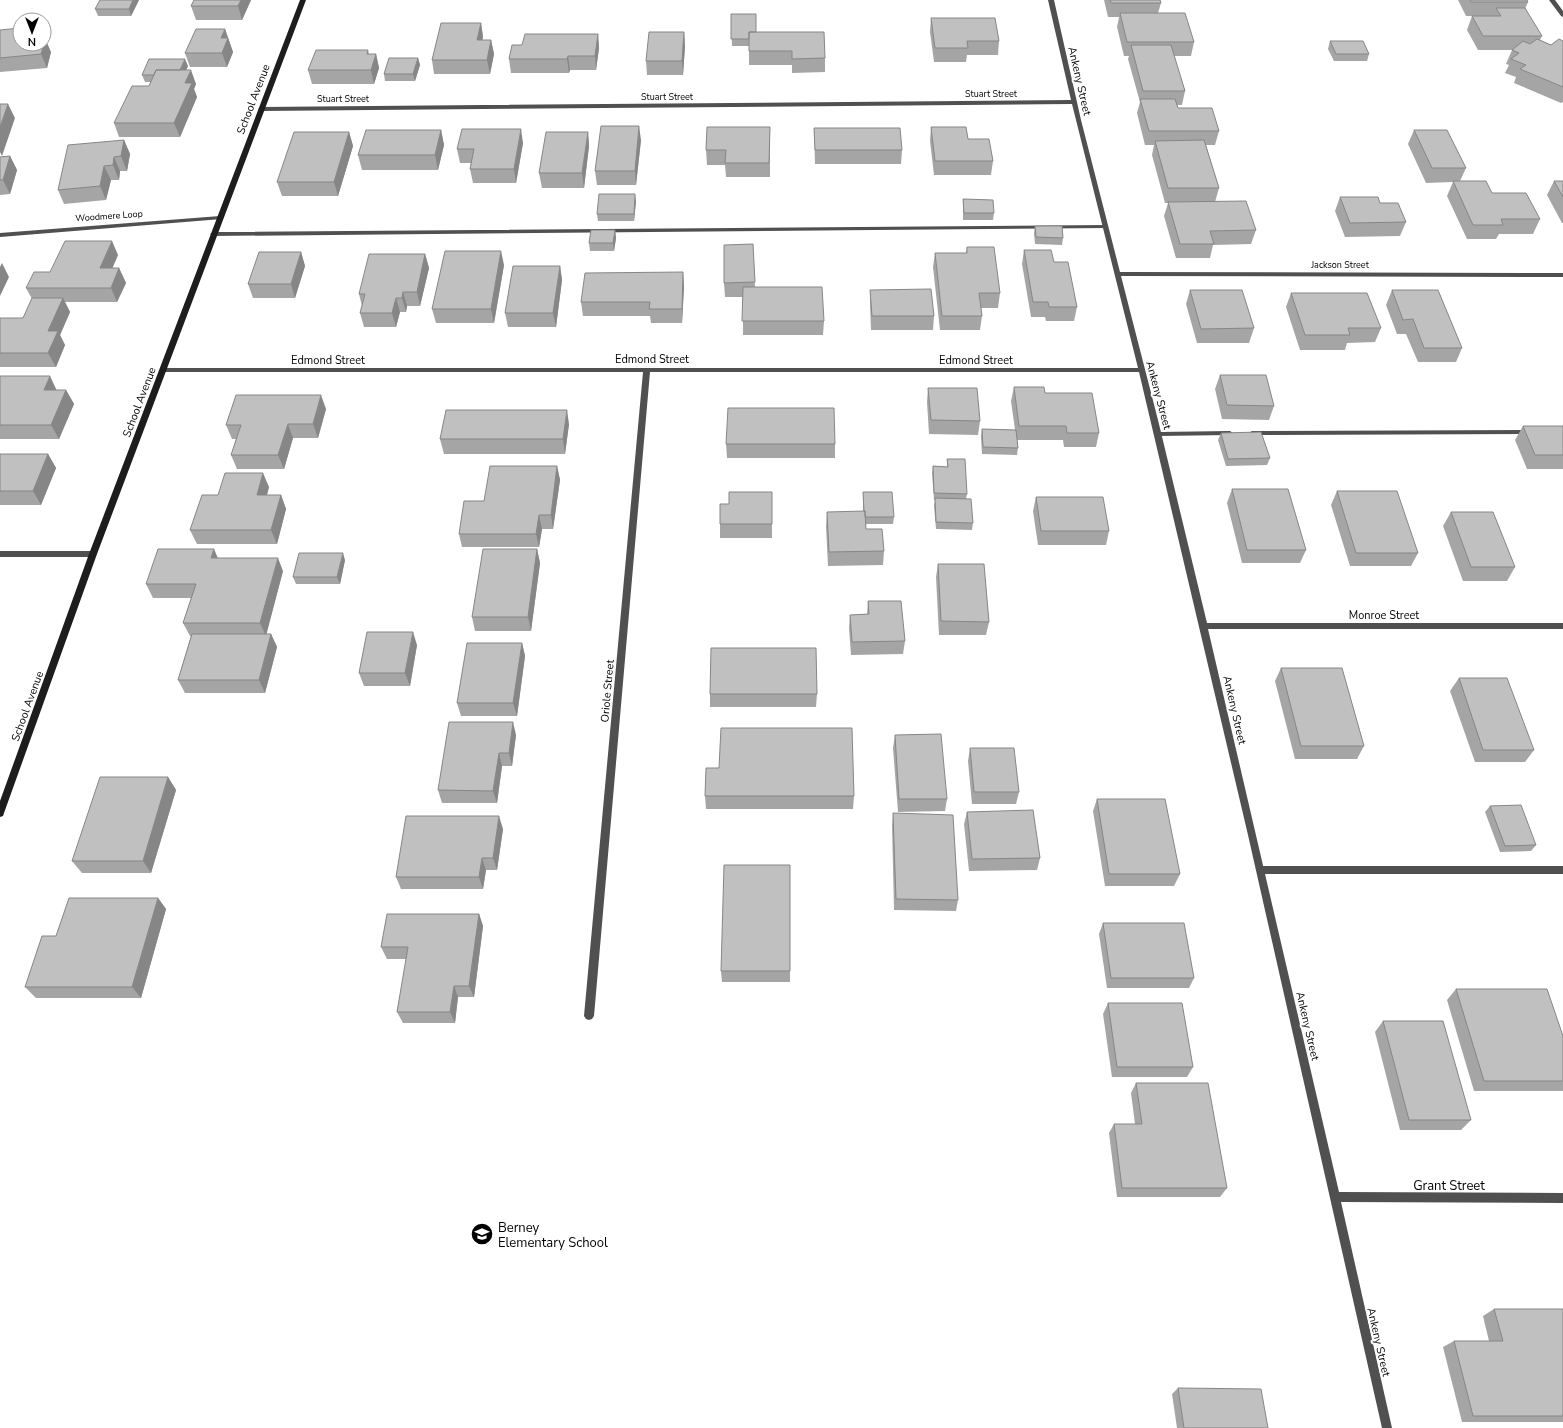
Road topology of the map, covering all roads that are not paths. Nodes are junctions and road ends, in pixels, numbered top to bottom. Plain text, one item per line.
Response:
1 (303, 0) edge
2 (1051, 0) edge
3 (1552, 0) edge
4 (1563, 15) edge
5 (1074, 102) junction
6 (261, 109) junction
7 (220, 218) junction
8 (1105, 227) junction
9 (213, 234) junction
10 (0, 235) edge
11 (1117, 274) junction
12 (1563, 275) edge
13 (647, 369) junction
14 (163, 370) junction
15 (1141, 370) junction
16 (1539, 432) edge
17 (1238, 433) edge
18 (1245, 433) edge
19 (1158, 434) junction
20 (0, 554) edge
21 (93, 554) junction
22 (1204, 626) junction
23 (1563, 626) edge
24 (0, 813) edge
25 (1261, 870) junction
26 (1563, 870) edge
27 (589, 1016) dead end
28 (1336, 1198) junction
29 (1563, 1198) edge
30 (1387, 1428) edge

1 - 6 main road, School Avenue
2 - 5 street, Ankeny Street
3 - 4 street
5 - 6 street, Stuart Street
5 - 8 street, Ankeny Street
6 - 7 main road, School Avenue
7 - 9 main road, School Avenue
7 - 10 street, Woodmere Loop
8 - 9 street
8 - 11 street, Ankeny Street
9 - 14 main road, School Avenue
11 - 12 street, Jackson Street
11 - 15 street, Ankeny Street
13 - 14 street, Edmond Street
13 - 15 street, Edmond Street
13 - 27 street, Oriole Street
14 - 21 main road, School Avenue
15 - 19 street, Ankeny Street
16 - 18 street
17 - 19 street
19 - 22 street, Ankeny Street
20 - 21 street
21 - 24 main road, School Avenue
22 - 23 street, Monroe Street
22 - 25 street, Ankeny Street
25 - 26 street
25 - 28 street, Ankeny Street
28 - 29 street, Grant Street
28 - 30 street, Ankeny Street

